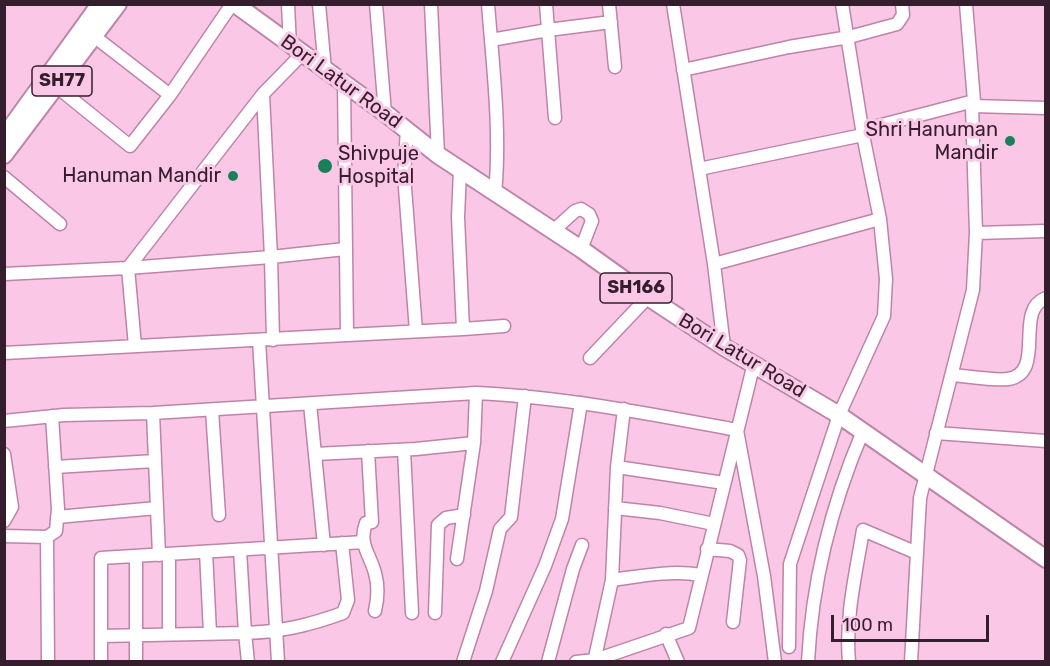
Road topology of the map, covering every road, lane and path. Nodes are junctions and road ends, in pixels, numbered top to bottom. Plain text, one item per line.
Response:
1 (100, 4) edge
2 (118, 4) edge
3 (233, 4) edge
4 (288, 4) edge
5 (319, 4) edge
6 (376, 4) edge
7 (430, 4) edge
8 (488, 4) edge
9 (546, 4) edge
10 (609, 4) edge
11 (673, 4) edge
12 (842, 4) edge
13 (902, 4) edge
14 (966, 4) edge
15 (611, 22) junction
16 (548, 30) junction
17 (95, 37) junction
18 (849, 37) junction
19 (491, 40) junction
20 (296, 50) junction
21 (615, 67) dead end
22 (325, 70) junction
23 (683, 70) junction
24 (344, 83) junction
25 (57, 87) junction
26 (170, 94) junction
27 (263, 94) junction
28 (973, 103) junction
29 (1046, 108) edge
30 (385, 113) junction
31 (555, 118) dead end
32 (407, 129) junction
33 (6, 131) edge
34 (863, 133) junction
35 (4, 155) edge
36 (438, 155) junction
37 (699, 169) junction
38 (460, 170) junction
39 (4, 177) edge
40 (495, 194) junction
41 (880, 219) junction
42 (60, 224) dead end
43 (553, 231) junction
44 (1046, 231) edge
45 (976, 233) junction
46 (345, 249) junction
47 (581, 249) junction
48 (271, 257) junction
49 (714, 264) junction
50 (128, 268) junction
51 (4, 274) edge
52 (648, 297) junction
53 (1046, 298) edge
54 (504, 326) dead end
55 (463, 329) junction
56 (416, 331) junction
57 (347, 335) junction
58 (259, 340) junction
59 (273, 340) junction
60 (135, 346) junction
61 (724, 347) junction
62 (4, 353) edge
63 (590, 358) dead end
64 (754, 363) junction
65 (951, 375) junction
66 (476, 393) junction
67 (525, 396) junction
68 (581, 403) junction
69 (310, 404) junction
70 (262, 407) junction
71 (624, 409) junction
72 (212, 410) junction
73 (153, 413) junction
74 (839, 415) junction
75 (52, 416) junction
76 (4, 421) edge
77 (737, 430) junction
78 (863, 431) junction
79 (936, 433) junction
80 (1046, 441) edge
81 (474, 443) junction
82 (404, 450) junction
83 (368, 451) junction
84 (4, 454) edge
85 (315, 454) junction
86 (155, 460) junction
87 (55, 467) junction
88 (618, 467) junction
89 (926, 474) junction
90 (724, 483) junction
91 (157, 508) junction
92 (615, 508) junction
93 (219, 515) dead end
94 (464, 515) junction
95 (57, 518) junction
96 (4, 521) edge
97 (714, 524) junction
98 (4, 536) edge
99 (47, 537) junction
100 (364, 542) junction
101 (342, 543) junction
102 (324, 545) junction
103 (582, 545) dead end
104 (272, 548) junction
105 (707, 549) junction
106 (240, 550) junction
107 (206, 552) junction
108 (916, 553) junction
109 (164, 555) junction
110 (136, 556) junction
111 (457, 559) dead end
112 (1046, 559) edge
113 (701, 575) junction
114 (612, 580) junction
115 (375, 611) dead end
116 (412, 613) dead end
117 (435, 613) dead end
118 (733, 622) dead end
119 (277, 632) junction
120 (210, 633) junction
121 (245, 633) junction
122 (169, 634) junction
123 (666, 634) junction
124 (136, 635) junction
125 (101, 636) junction
126 (808, 646) junction
127 (789, 647) junction
128 (774, 655) edge
129 (600, 660) edge
130 (48, 662) edge
131 (101, 662) edge
132 (136, 662) edge
133 (248, 662) edge
134 (278, 662) edge
135 (463, 662) edge
136 (502, 662) edge
137 (548, 662) edge
138 (576, 662) edge
139 (678, 662) edge
140 (808, 662) edge
141 (849, 662) edge
142 (911, 662) edge

1 - 33 main road, SH77
2 - 17 main road, SH77
3 - 20 main road, Bori Latur Road / SH166
3 - 26 street
4 - 20 street
5 - 22 street
6 - 30 street
7 - 36 street
8 - 19 street
9 - 16 street
10 - 15 street
11 - 23 street
12 - 18 street
13 - 18 street
14 - 28 street
15 - 16 street
15 - 21 street
16 - 19 street
16 - 31 street
17 - 25 main road, SH77
17 - 26 street
18 - 23 street
18 - 34 street
19 - 40 street
20 - 22 main road, Bori Latur Road / SH166
20 - 27 street
22 - 24 main road, Bori Latur Road / SH166
23 - 37 street
24 - 30 main road, Bori Latur Road / SH166
24 - 46 street
25 - 26 street
25 - 35 main road, SH77
27 - 48 street
27 - 50 street
28 - 29 street
28 - 34 street
28 - 45 street
30 - 32 main road, Bori Latur Road / SH166
32 - 36 main road, Bori Latur Road / SH166
32 - 56 street
34 - 37 street
34 - 41 street
36 - 38 main road, Bori Latur Road / SH166
37 - 49 street
38 - 40 main road, Bori Latur Road / SH166
38 - 55 street
39 - 42 street
40 - 43 main road, Bori Latur Road / SH166
41 - 49 street
41 - 74 street
43 - 47 main road, Bori Latur Road / SH166
43 - 47 street
44 - 45 street
45 - 65 street
46 - 48 street
46 - 57 street
47 - 52 main road, Bori Latur Road / SH166
48 - 50 street
48 - 59 street
49 - 61 street
50 - 51 street
50 - 60 street
52 - 61 main road, Bori Latur Road / SH166
52 - 63 street
53 - 65 street
54 - 55 street
55 - 56 street
56 - 57 street
57 - 59 street
58 - 59 street
58 - 60 street
58 - 70 street
60 - 62 street
61 - 64 main road, Bori Latur Road / SH166
64 - 74 main road, Bori Latur Road / SH166
64 - 77 street
65 - 79 street
66 - 67 street
66 - 69 street
66 - 81 street
67 - 68 street
67 - 135 street
68 - 71 street
68 - 136 street
69 - 70 street
69 - 85 street
70 - 72 street
70 - 104 street
71 - 77 street
71 - 88 street
72 - 73 street
72 - 93 street
73 - 75 street
73 - 86 street
74 - 78 main road, Bori Latur Road / SH166
74 - 127 street
75 - 76 street
75 - 87 street
77 - 90 street
77 - 128 street
78 - 89 main road, Bori Latur Road / SH166
78 - 126 street
79 - 80 street
79 - 89 street
81 - 82 street
81 - 94 street
82 - 83 street
82 - 116 street
83 - 85 street
83 - 100 street
84 - 96 street
85 - 102 street
86 - 87 street
86 - 91 street
87 - 95 street
88 - 90 street
88 - 92 street
89 - 108 street
89 - 112 main road, Bori Latur Road / SH166
90 - 97 street
91 - 95 street
91 - 109 street
92 - 97 street
92 - 114 street
94 - 111 street
94 - 117 street
95 - 99 street
97 - 105 street
98 - 99 street
99 - 130 street
100 - 101 street
100 - 115 street
101 - 102 street
101 - 119 street
102 - 104 street
103 - 137 street
104 - 106 street
104 - 119 street
105 - 113 street
105 - 118 street
106 - 107 street
106 - 121 street
107 - 109 street
107 - 120 street
108 - 141 street
108 - 142 street
109 - 110 street
109 - 122 street
110 - 124 street
110 - 125 street
113 - 114 street
113 - 123 street
114 - 129 street
119 - 121 street
119 - 134 street
120 - 121 street
120 - 122 street
121 - 133 street
122 - 124 street
123 - 129 street
123 - 139 street
124 - 125 street
124 - 132 street
125 - 131 street
126 - 127 street
126 - 140 street
127 - 128 street
129 - 138 street

